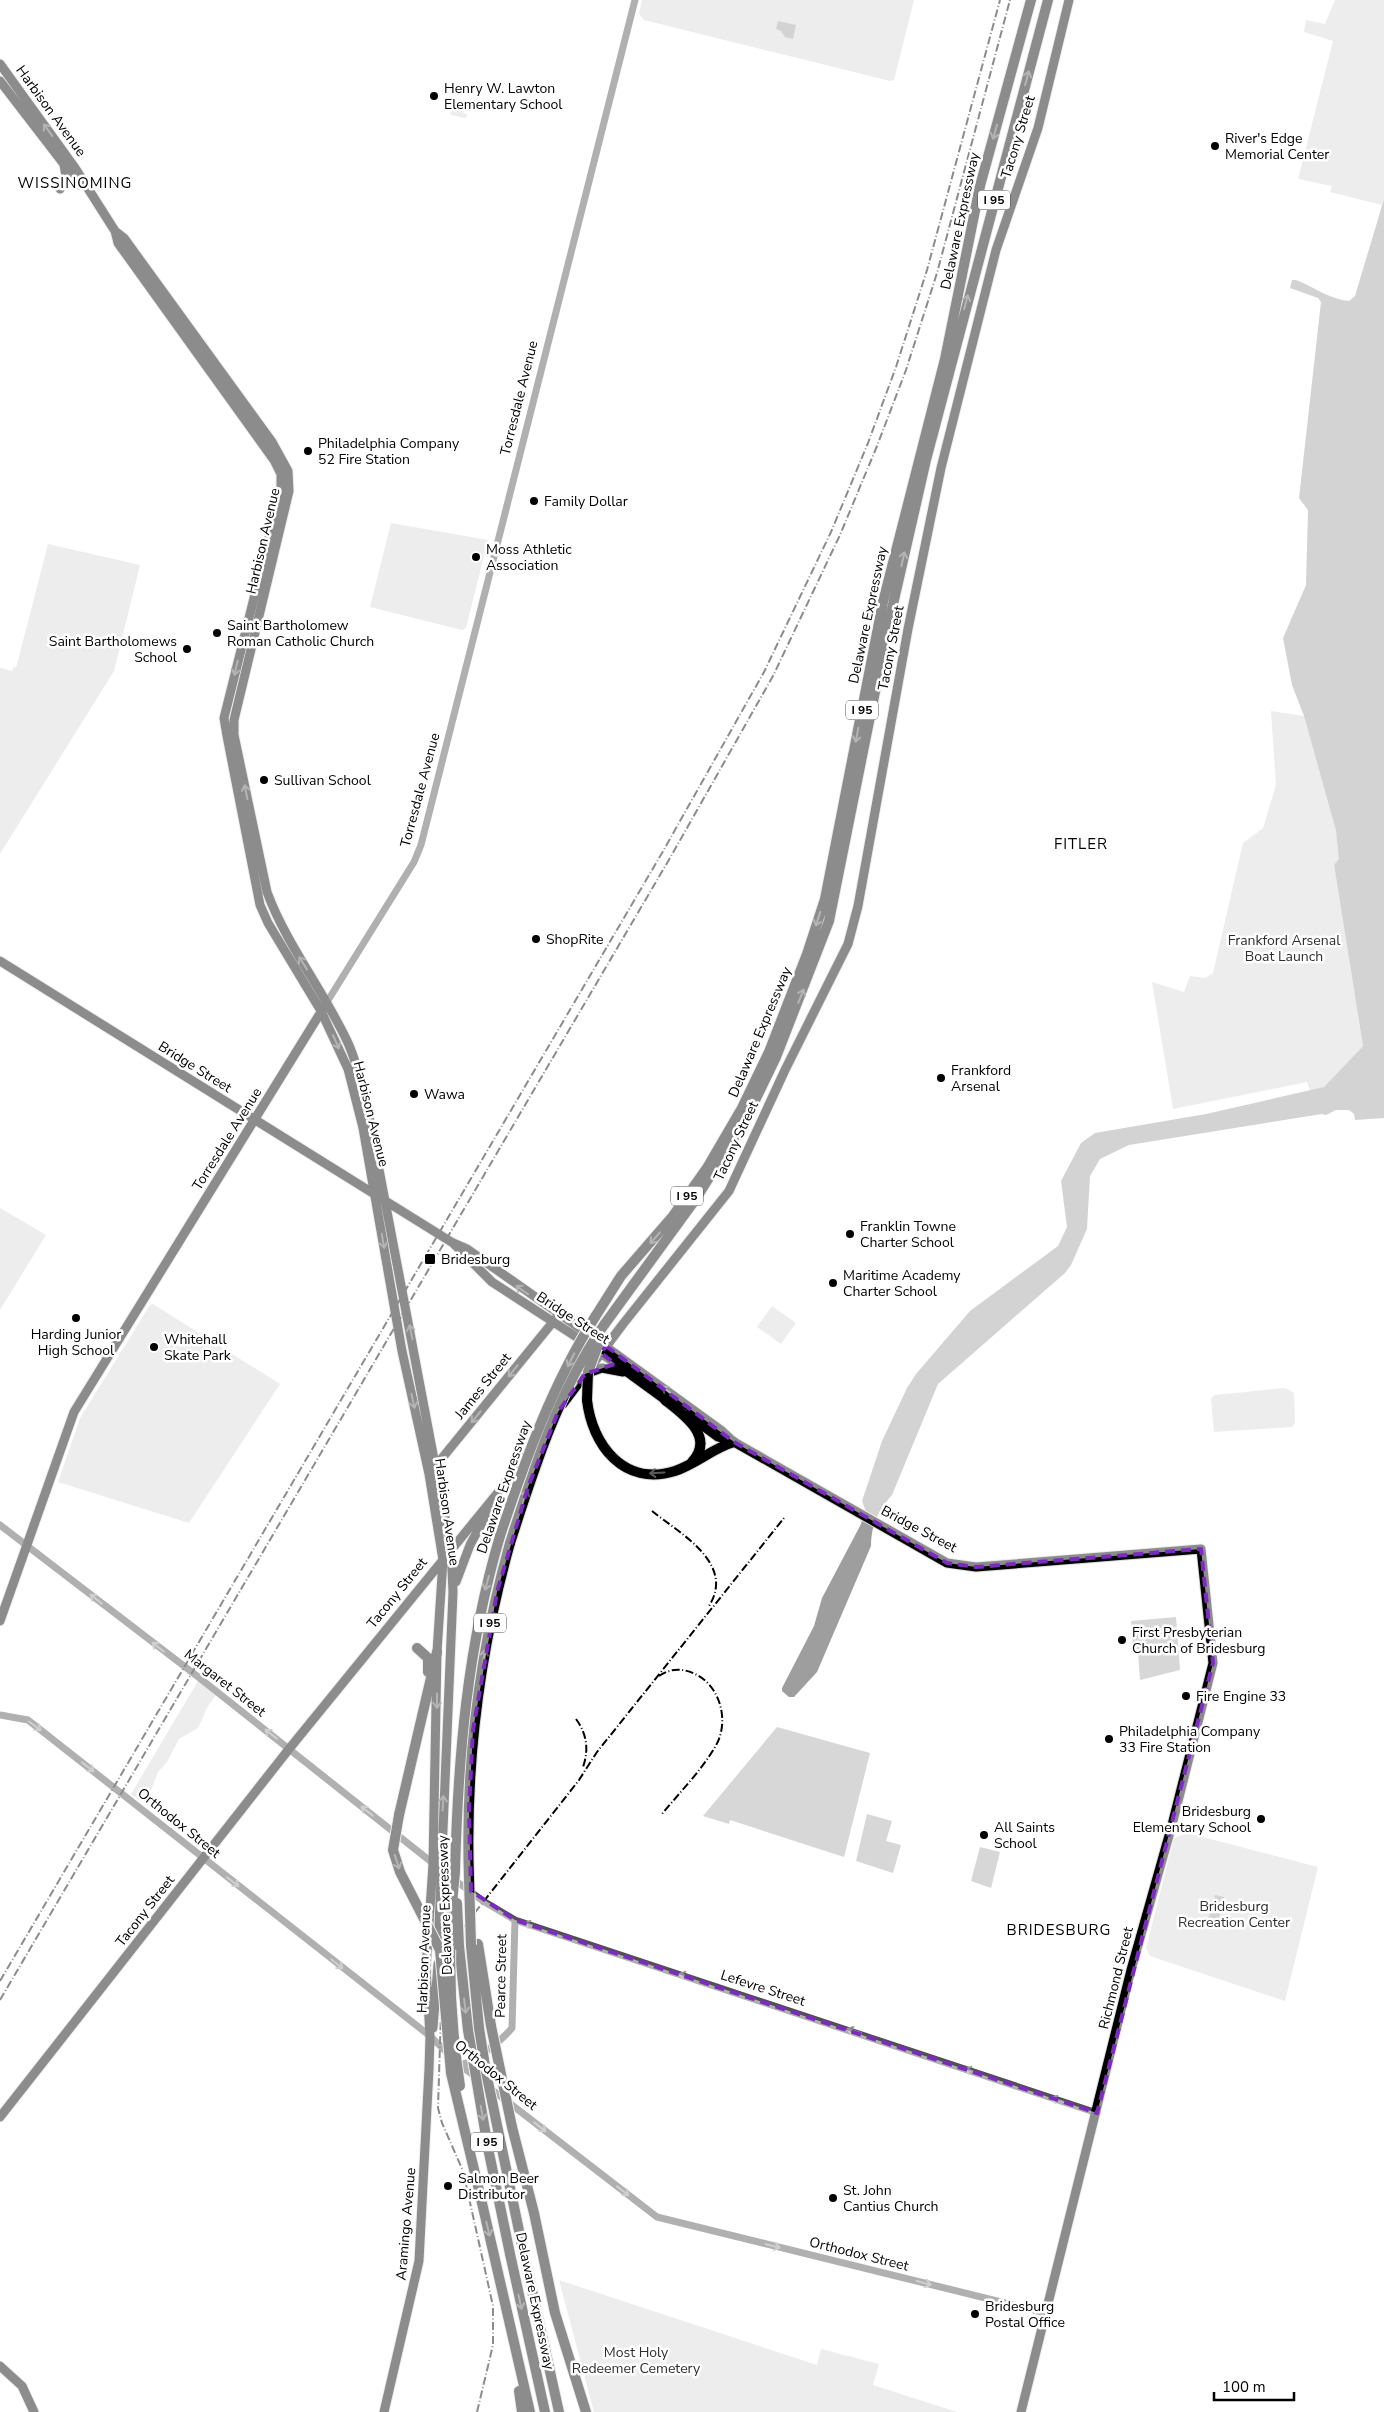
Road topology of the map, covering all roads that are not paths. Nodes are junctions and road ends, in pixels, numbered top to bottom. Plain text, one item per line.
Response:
1 (635, 0) edge
2 (1031, 0) edge
3 (1048, 0) edge
4 (1069, 0) edge
5 (0, 64) edge
6 (0, 81) edge
7 (64, 165) junction
8 (60, 189) dead end
9 (94, 200) junction
10 (115, 231) junction
11 (938, 400) junction
12 (267, 892) junction
13 (260, 905) junction
14 (276, 915) junction
15 (267, 919) junction
16 (0, 961) edge
17 (327, 1002) junction
18 (321, 1011) junction
19 (766, 1066) junction
20 (255, 1121) junction
21 (375, 1193) junction
22 (385, 1199) junction
23 (556, 1319) junction
24 (607, 1325) junction
25 (604, 1350) junction
26 (585, 1374) junction
27 (633, 1378) junction
28 (665, 1400) junction
29 (734, 1442) junction
30 (690, 1464) junction
31 (436, 1466) junction
32 (429, 1474) junction
33 (500, 1490) junction
34 (0, 1525) edge
35 (26, 1546) junction
36 (452, 1549) junction
37 (1201, 1549) joint
38 (443, 1560) junction
39 (453, 1592) junction
40 (0, 1620) edge
41 (417, 1648) dead end
42 (437, 1652) junction
43 (425, 1702) junction
44 (0, 1714) edge
45 (290, 1749) junction
46 (203, 1858) junction
47 (437, 1867) junction
48 (455, 1872) junction
49 (515, 1920) junction
50 (474, 1945) junction
51 (430, 2036) junction
52 (460, 2065) junction
53 (1097, 2113) junction
54 (0, 2117) edge
55 (482, 2203) junction
56 (507, 2311) junction
57 (1046, 2313) junction
58 (0, 2366) edge
59 (34, 2412) edge
60 (384, 2412) edge
61 (522, 2412) edge
62 (530, 2412) edge
63 (546, 2412) edge
64 (559, 2412) edge
65 (586, 2412) edge
66 (1021, 2412) edge

1 - 17 street, Torresdale Avenue
2 -> 11 highway, Delaware Expressway / I 95
11 -> 3 highway, Delaware Expressway / I 95
4 - 25 main road, Tacony Street
9 -> 5 main road, Harbison Avenue
6 - 7 main road, Harbison Avenue
7 - 8 main road
7 - 9 main road, Harbison Avenue
9 - 10 main road, Harbison Avenue
12 -> 10 main road, Harbison Avenue
10 -> 13 main road, Harbison Avenue
11 - 19 highway, Delaware Expressway / I 95
12 - 13 main road
12 - 14 main road, Harbison Avenue
13 - 15 main road, Harbison Avenue
14 - 15 main road
17 -> 14 main road, Harbison Avenue
15 - 18 main road, Harbison Avenue
16 - 20 main road, Bridge Street
17 - 18 main road, Torresdale Avenue
17 - 22 main road, Harbison Avenue
18 - 20 main road, Torresdale Avenue
18 -> 21 main road, Harbison Avenue
19 - 24 highway, Delaware Expressway / I 95
19 -> 48 highway, Delaware Expressway / I 95, bridge
20 - 21 main road, Bridge Street
20 - 35 main road, Torresdale Avenue
21 - 22 main road, Bridge Street
21 -> 32 main road, Harbison Avenue
22 - 23 main road, Bridge Street
31 -> 22 main road, Harbison Avenue
23 - 25 main road, Bridge Street
23 -> 31 main road, James Street
30 -> 24 highway, bridge
50 -> 24 highway, Delaware Expressway / I 95, bridge
25 - 26 main road, Tacony Street
25 - 27 main road, Bridge Street
29 -> 25 main road, Bridge Street
26 - 27 main road
26 - 33 main road, Tacony Street
27 - 28 main road, Bridge Street
28 - 29 main road, Bridge Street
28 - 30 highway
29 - 30 highway
29 - 37 main road, Bridge Street
31 - 32 main road, James Street
31 - 36 main road, Harbison Avenue
32 - 38 main road, Harbison Avenue
33 - 36 main road, Tacony Street
33 - 39 main road
34 - 35 street, Margaret Street
35 - 40 main road, Torresdale Avenue
45 -> 35 street, Margaret Street
36 - 38 main road, Tacony Street
36 - 39 main road, Harbison Avenue
37 - 53 main road, Richmond Street
38 - 42 main road, Harbison Avenue
38 - 45 main road, Tacony Street
47 -> 39 main road, Harbison Avenue
41 - 43 highway
42 - 43 highway
42 -> 47 main road, Harbison Avenue
43 -> 55 highway, bridge
44 -> 46 street, Orthodox Street
45 - 46 main road, Tacony Street
47 -> 45 street, Margaret Street
46 -> 51 street, Orthodox Street
46 - 54 main road, Tacony Street
47 - 49 street, Lefevre Street
47 - 51 main road, Harbison Avenue
48 - 55 highway, bridge
48 -> 63 highway, Delaware Expressway / I 95, bridge
49 - 52 street, Pearce Street
53 -> 49 street, Lefevre Street
50 - 64 highway, Delaware Expressway / I 95, bridge
50 - 65 highway, bridge
51 - 52 street, Orthodox Street
51 - 60 main road, Aramingo Avenue
52 -> 57 street, Orthodox Street
53 - 57 main road, Richmond Street
55 -> 56 highway
56 - 61 highway
56 - 62 highway
57 - 66 main road, Richmond Street
58 - 59 main road

